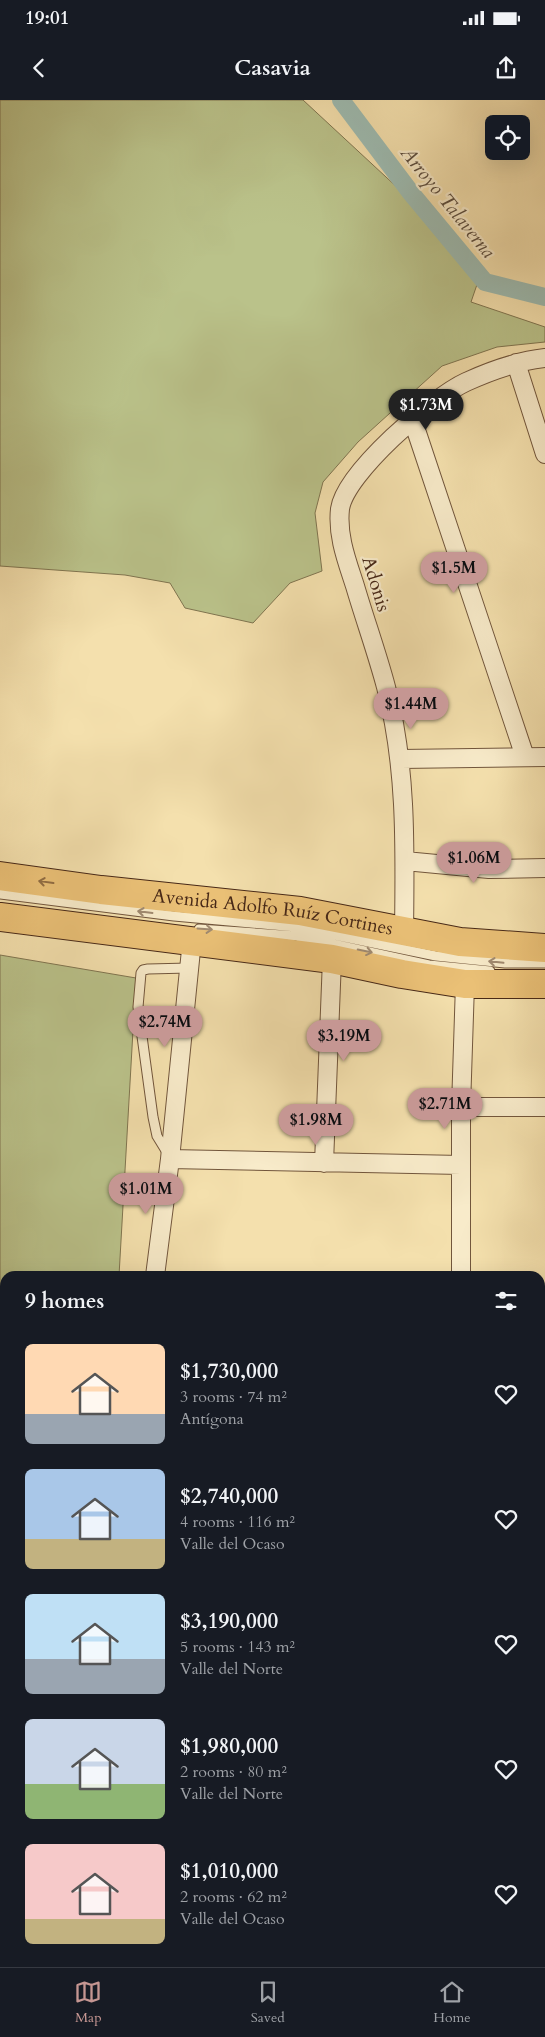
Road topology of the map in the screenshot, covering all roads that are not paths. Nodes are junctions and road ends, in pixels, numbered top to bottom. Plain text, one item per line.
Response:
1 (545, 358) edge
2 (516, 363) junction
3 (413, 421) junction
4 (545, 454) edge
5 (525, 757) junction
6 (545, 757) edge
7 (401, 758) junction
8 (405, 861) junction
9 (545, 868) edge
10 (0, 876) edge
11 (0, 894) edge
12 (0, 916) edge
13 (404, 932) junction
14 (191, 934) junction
15 (545, 948) edge
16 (332, 959) junction
17 (545, 963) edge
18 (189, 968) junction
19 (545, 972) edge
20 (465, 984) junction
21 (545, 984) edge
22 (461, 1107) junction
23 (545, 1107) edge
24 (170, 1159) junction
25 (324, 1163) junction
26 (461, 1166) junction
27 (155, 1271) edge
28 (461, 1271) edge

1 - 2 street, Adonis
2 - 3 street, Adonis
2 - 4 street
3 - 5 street
3 - 7 street, Adonis
5 - 6 street
5 - 7 street
7 - 8 street, Adonis
8 - 9 street
8 - 13 street, Adonis
13 -> 10 main road, Avenida Adolfo Ruíz Cortines
17 -> 11 lane
12 - 14 main road, Avenida Adolfo Ruíz Cortines
13 - 15 main road, Avenida Adolfo Ruíz Cortines
14 - 16 main road, Avenida Adolfo Ruíz Cortines
14 - 18 street
14 -> 19 lane
16 - 20 main road, Avenida Adolfo Ruíz Cortines
16 - 25 street
18 - 24 street
18 - 24 lane
20 - 21 main road, Avenida Adolfo Ruíz Cortines
20 - 22 street
22 - 23 street
22 - 26 street
24 - 25 street
24 - 27 street
25 - 26 street
26 - 28 street

